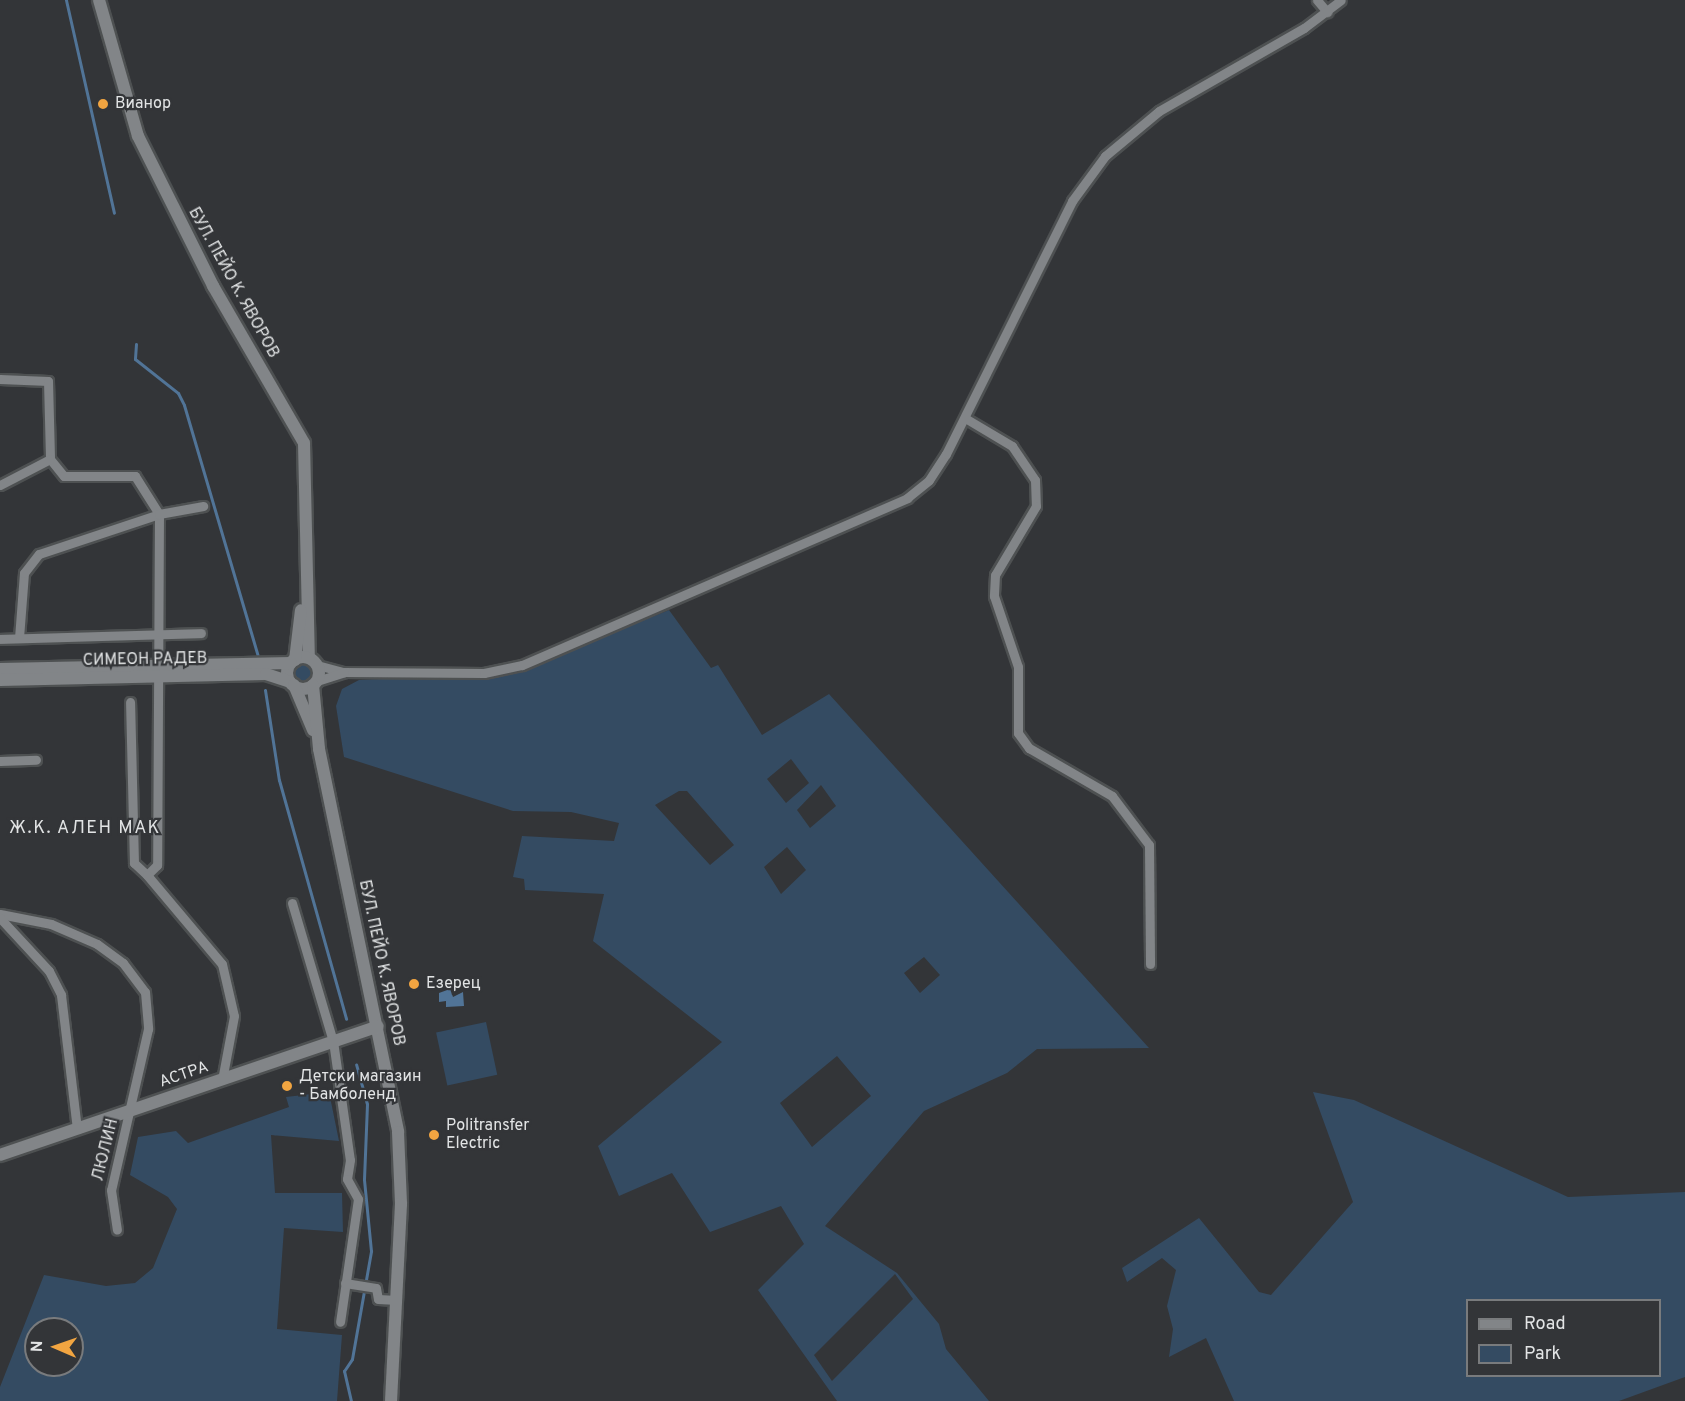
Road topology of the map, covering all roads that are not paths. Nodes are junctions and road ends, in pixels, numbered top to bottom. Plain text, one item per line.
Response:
1 (99, 0) edge
2 (1317, 0) edge
3 (1341, 0) edge
4 (1327, 12) junction
5 (0, 380) edge
6 (965, 418) junction
7 (50, 459) junction
8 (0, 485) edge
9 (203, 506) dead end
10 (159, 514) junction
11 (304, 585) junction
12 (201, 633) dead end
13 (157, 635) junction
14 (19, 638) junction
15 (0, 639) edge
16 (293, 661) junction
17 (313, 662) junction
18 (0, 669) edge
19 (158, 671) junction
20 (344, 672) junction
21 (0, 680) edge
22 (315, 683) junction
23 (292, 684) junction
24 (130, 702) dead end
25 (319, 748) junction
26 (36, 760) dead end
27 (0, 761) edge
28 (147, 874) junction
29 (292, 903) dead end
30 (0, 914) edge
31 (0, 918) edge
32 (1150, 964) dead end
33 (378, 1026) junction
34 (333, 1041) junction
35 (222, 1080) junction
36 (129, 1111) junction
37 (76, 1130) junction
38 (0, 1155) edge
39 (117, 1230) dead end
40 (349, 1284) junction
41 (396, 1300) junction
42 (340, 1322) dead end
43 (391, 1401) edge

1 - 11 street, БУЛ. ПЕЙО К. ЯВОРОВ
2 - 4 street
3 - 4 street
4 - 6 street
5 - 7 street
6 - 20 street
6 - 32 street
7 - 8 street
7 - 10 street
9 - 10 street
10 - 13 street
10 - 14 street
11 - 16 street, БУЛ. ПЕЙО К. ЯВОРОВ
11 - 17 street, БУЛ. ПЕЙО К. ЯВОРОВ
12 - 13 street
13 - 14 street
13 - 19 street
14 - 15 street
16 - 17 street, СИМЕОН РАДЕВ
16 - 19 street, СИМЕОН РАДЕВ
16 - 23 street, БУЛ. ПЕЙО К. ЯВОРОВ
17 - 20 street
17 - 22 street, БУЛ. ПЕЙО К. ЯВОРОВ
18 - 19 street, СИМЕОН РАДЕВ
19 - 21 street, СИМЕОН РАДЕВ
19 - 23 street, СИМЕОН РАДЕВ
19 - 28 street
20 - 22 street
22 - 23 street, СИМЕОН РАДЕВ
22 - 25 street, БУЛ. ПЕЙО К. ЯВОРОВ
23 - 25 street, БУЛ. ПЕЙО К. ЯВОРОВ
24 - 28 street
25 - 33 street, БУЛ. ПЕЙО К. ЯВОРОВ
26 - 27 street
28 - 35 street
29 - 34 street
30 - 36 street, ЛЮЛИН
31 - 37 street
33 - 34 street, АСТРА
33 - 41 street, БУЛ. ПЕЙО К. ЯВОРОВ
34 - 35 street, АСТРА
34 - 40 street
35 - 36 street, АСТРА
36 - 37 street, АСТРА
36 - 39 street, ЛЮЛИН
37 - 38 street, АСТРА
40 - 41 street
40 - 42 street
41 - 43 street, БУЛ. ПЕЙО К. ЯВОРОВ

